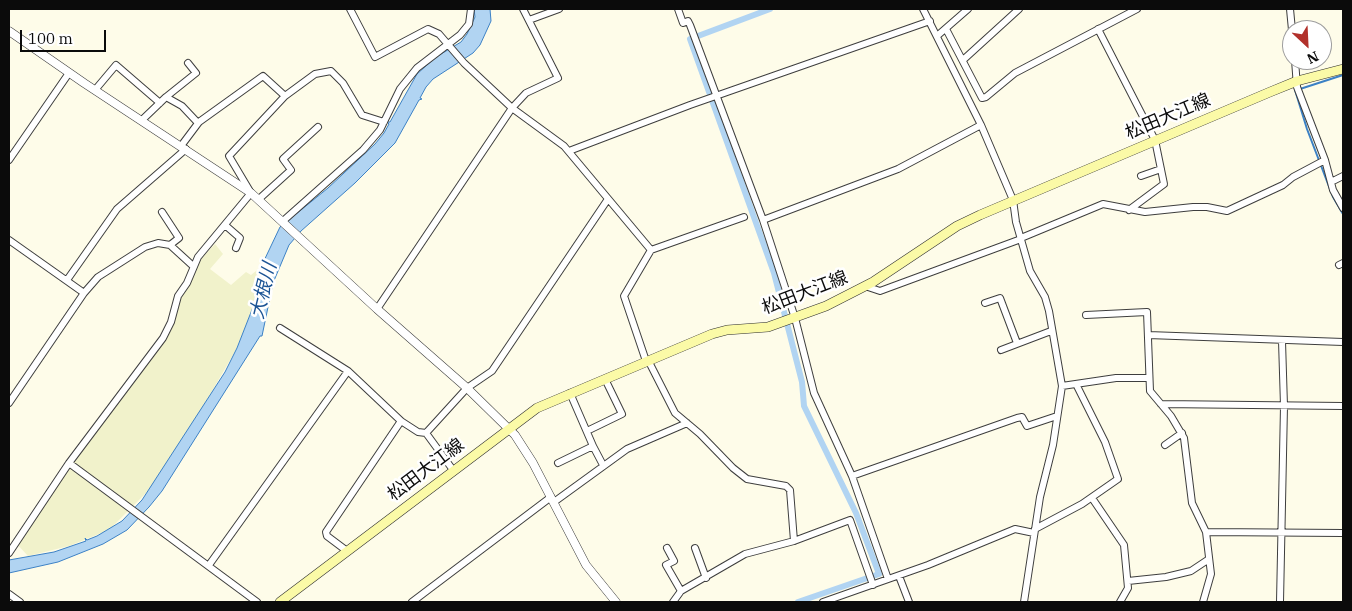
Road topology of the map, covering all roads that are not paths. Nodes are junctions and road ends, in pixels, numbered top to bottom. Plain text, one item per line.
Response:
1 (350, 9) edge
2 (470, 9) edge
3 (523, 9) edge
4 (559, 9) edge
5 (678, 9) edge
6 (924, 9) edge
7 (968, 9) edge
8 (1019, 9) edge
9 (1138, 9) edge
10 (529, 20) junction
11 (930, 21) junction
12 (946, 29) junction
13 (1098, 30) junction
14 (9, 31) edge
15 (937, 36) junction
16 (448, 45) junction
17 (963, 60) junction
18 (188, 63) dead end
19 (1343, 68) edge
20 (1296, 70) edge
21 (69, 73) junction
22 (1297, 81) junction
23 (95, 90) junction
24 (285, 96) junction
25 (166, 97) junction
26 (718, 97) junction
27 (160, 102) junction
28 (512, 108) junction
29 (142, 120) junction
30 (384, 122) junction
31 (198, 123) junction
32 (981, 125) junction
33 (318, 127) dead end
34 (1155, 140) junction
35 (183, 148) junction
36 (569, 151) junction
37 (9, 160) edge
38 (1325, 160) junction
39 (1161, 169) junction
40 (1141, 176) dead end
41 (1343, 176) edge
42 (1331, 182) junction
43 (251, 193) junction
44 (259, 199) junction
45 (608, 199) junction
46 (1013, 200) junction
47 (1343, 208) edge
48 (1129, 210) junction
49 (162, 212) dead end
50 (744, 217) dead end
51 (763, 220) junction
52 (283, 221) junction
53 (225, 225) junction
54 (1021, 238) junction
55 (9, 240) edge
56 (170, 245) junction
57 (236, 248) dead end
58 (651, 250) junction
59 (193, 266) junction
60 (67, 280) junction
61 (865, 286) junction
62 (84, 292) junction
63 (985, 304) dead end
64 (377, 309) junction
65 (1086, 315) dead end
66 (793, 318) junction
67 (280, 328) dead end
68 (1050, 330) junction
69 (1148, 335) junction
70 (1282, 341) junction
71 (1343, 342) edge
72 (1017, 343) junction
73 (1000, 350) dead end
74 (647, 361) junction
75 (348, 372) junction
76 (1148, 378) junction
77 (605, 379) junction
78 (1062, 386) junction
79 (1077, 386) junction
80 (467, 388) junction
81 (570, 393) junction
82 (9, 403) edge
83 (1162, 404) junction
84 (1284, 406) junction
85 (1343, 406) edge
86 (1057, 416) junction
87 (401, 421) junction
88 (686, 423) junction
89 (509, 428) junction
90 (587, 431) junction
91 (426, 433) junction
92 (1182, 434) junction
93 (1165, 445) dead end
94 (594, 446) junction
95 (69, 463) junction
96 (558, 463) dead end
97 (603, 465) junction
98 (453, 470) junction
99 (852, 476) junction
100 (1092, 498) junction
101 (552, 500) junction
102 (1035, 531) junction
103 (1206, 532) junction
104 (1282, 533) junction
105 (1343, 533) edge
106 (12, 541) edge
107 (794, 541) junction
108 (668, 548) dead end
109 (695, 548) dead end
110 (347, 551) junction
111 (9, 553) edge
112 (1209, 560) junction
113 (209, 565) junction
114 (899, 576) junction
115 (706, 578) junction
116 (888, 579) junction
117 (1128, 582) junction
118 (873, 584) junction
119 (681, 591) junction
120 (9, 594) edge
121 (20, 602) edge
122 (256, 602) edge
123 (280, 602) edge
124 (412, 602) edge
125 (614, 602) edge
126 (673, 602) edge
127 (823, 602) edge
128 (909, 602) edge
129 (1024, 602) edge
130 (1120, 602) edge
131 (1204, 602) edge
132 (1280, 602) edge

1 - 16 street
2 - 16 street
3 - 10 street
4 - 10 street
5 - 26 street
6 - 11 street
7 - 12 street
8 - 17 street
9 - 13 street
10 - 28 street
11 - 15 street
11 - 26 street
12 - 15 street
12 - 17 street
13 - 17 street
13 - 34 street
14 - 21 street
15 - 32 street
16 - 28 street
16 - 30 street
18 - 25 street
19 - 22 main road, 松田大江線
20 - 22 street
21 - 23 street
21 - 37 street
22 - 34 main road, 松田大江線
22 - 38 street
23 - 27 street
23 - 29 street
24 - 30 street
24 - 31 street
24 - 43 street
25 - 27 street
25 - 31 street
26 - 36 street
26 - 51 street
27 - 29 street
28 - 36 street
28 - 64 street
29 - 35 street
30 - 52 street
31 - 35 street
32 - 46 street
32 - 51 street
33 - 44 street
34 - 39 street
34 - 46 main road, 松田大江線
35 - 43 street
35 - 60 street
36 - 45 street
38 - 42 street
38 - 48 street
39 - 40 street
39 - 48 street
41 - 42 street
42 - 47 street
43 - 44 street
43 - 53 street
44 - 52 street
45 - 58 street
45 - 80 street
46 - 54 street
46 - 61 main road, 松田大江線
48 - 54 street
49 - 56 street
50 - 58 street
51 - 66 street
52 - 64 street
53 - 57 street
53 - 59 street
54 - 61 street
54 - 68 street
55 - 60 street
56 - 59 street
56 - 62 street
58 - 74 street
59 - 95 street
60 - 62 street
61 - 66 main road, 松田大江線
62 - 82 street
63 - 72 street
64 - 80 street
65 - 69 street
66 - 74 main road, 松田大江線
66 - 99 street
67 - 75 street
68 - 72 street
68 - 78 street
69 - 70 street
69 - 76 street
70 - 71 street
70 - 84 street
72 - 73 street
74 - 77 main road, 松田大江線
74 - 88 street
75 - 87 street
75 - 113 street
76 - 79 street
76 - 83 street
77 - 81 main road, 松田大江線
77 - 90 street
78 - 79 street
78 - 86 street
79 - 100 street
80 - 89 street
80 - 91 street
81 - 89 main road, 松田大江線
81 - 90 street
83 - 84 street
83 - 92 street
84 - 85 street
84 - 104 street
86 - 99 street
86 - 102 street
87 - 91 street
87 - 110 street
88 - 97 street
88 - 107 street
89 - 98 main road, 松田大江線
89 - 101 street
90 - 94 street
91 - 98 street
92 - 93 street
92 - 103 street
94 - 96 street
94 - 97 street
95 - 106 street
95 - 113 street
97 - 101 street
98 - 110 main road, 松田大江線
99 - 116 street
100 - 102 street
100 - 117 street
101 - 124 street
101 - 125 street
102 - 114 street
102 - 129 street
103 - 104 street
103 - 112 street
104 - 105 street
104 - 132 street
106 - 111 street
107 - 115 street
107 - 118 street
108 - 119 street
109 - 115 street
110 - 123 main road, 松田大江線
112 - 117 street
112 - 131 street
113 - 122 street
114 - 116 street
114 - 128 street
115 - 119 street
116 - 118 street
117 - 130 street
118 - 127 street
119 - 126 street
120 - 121 street

